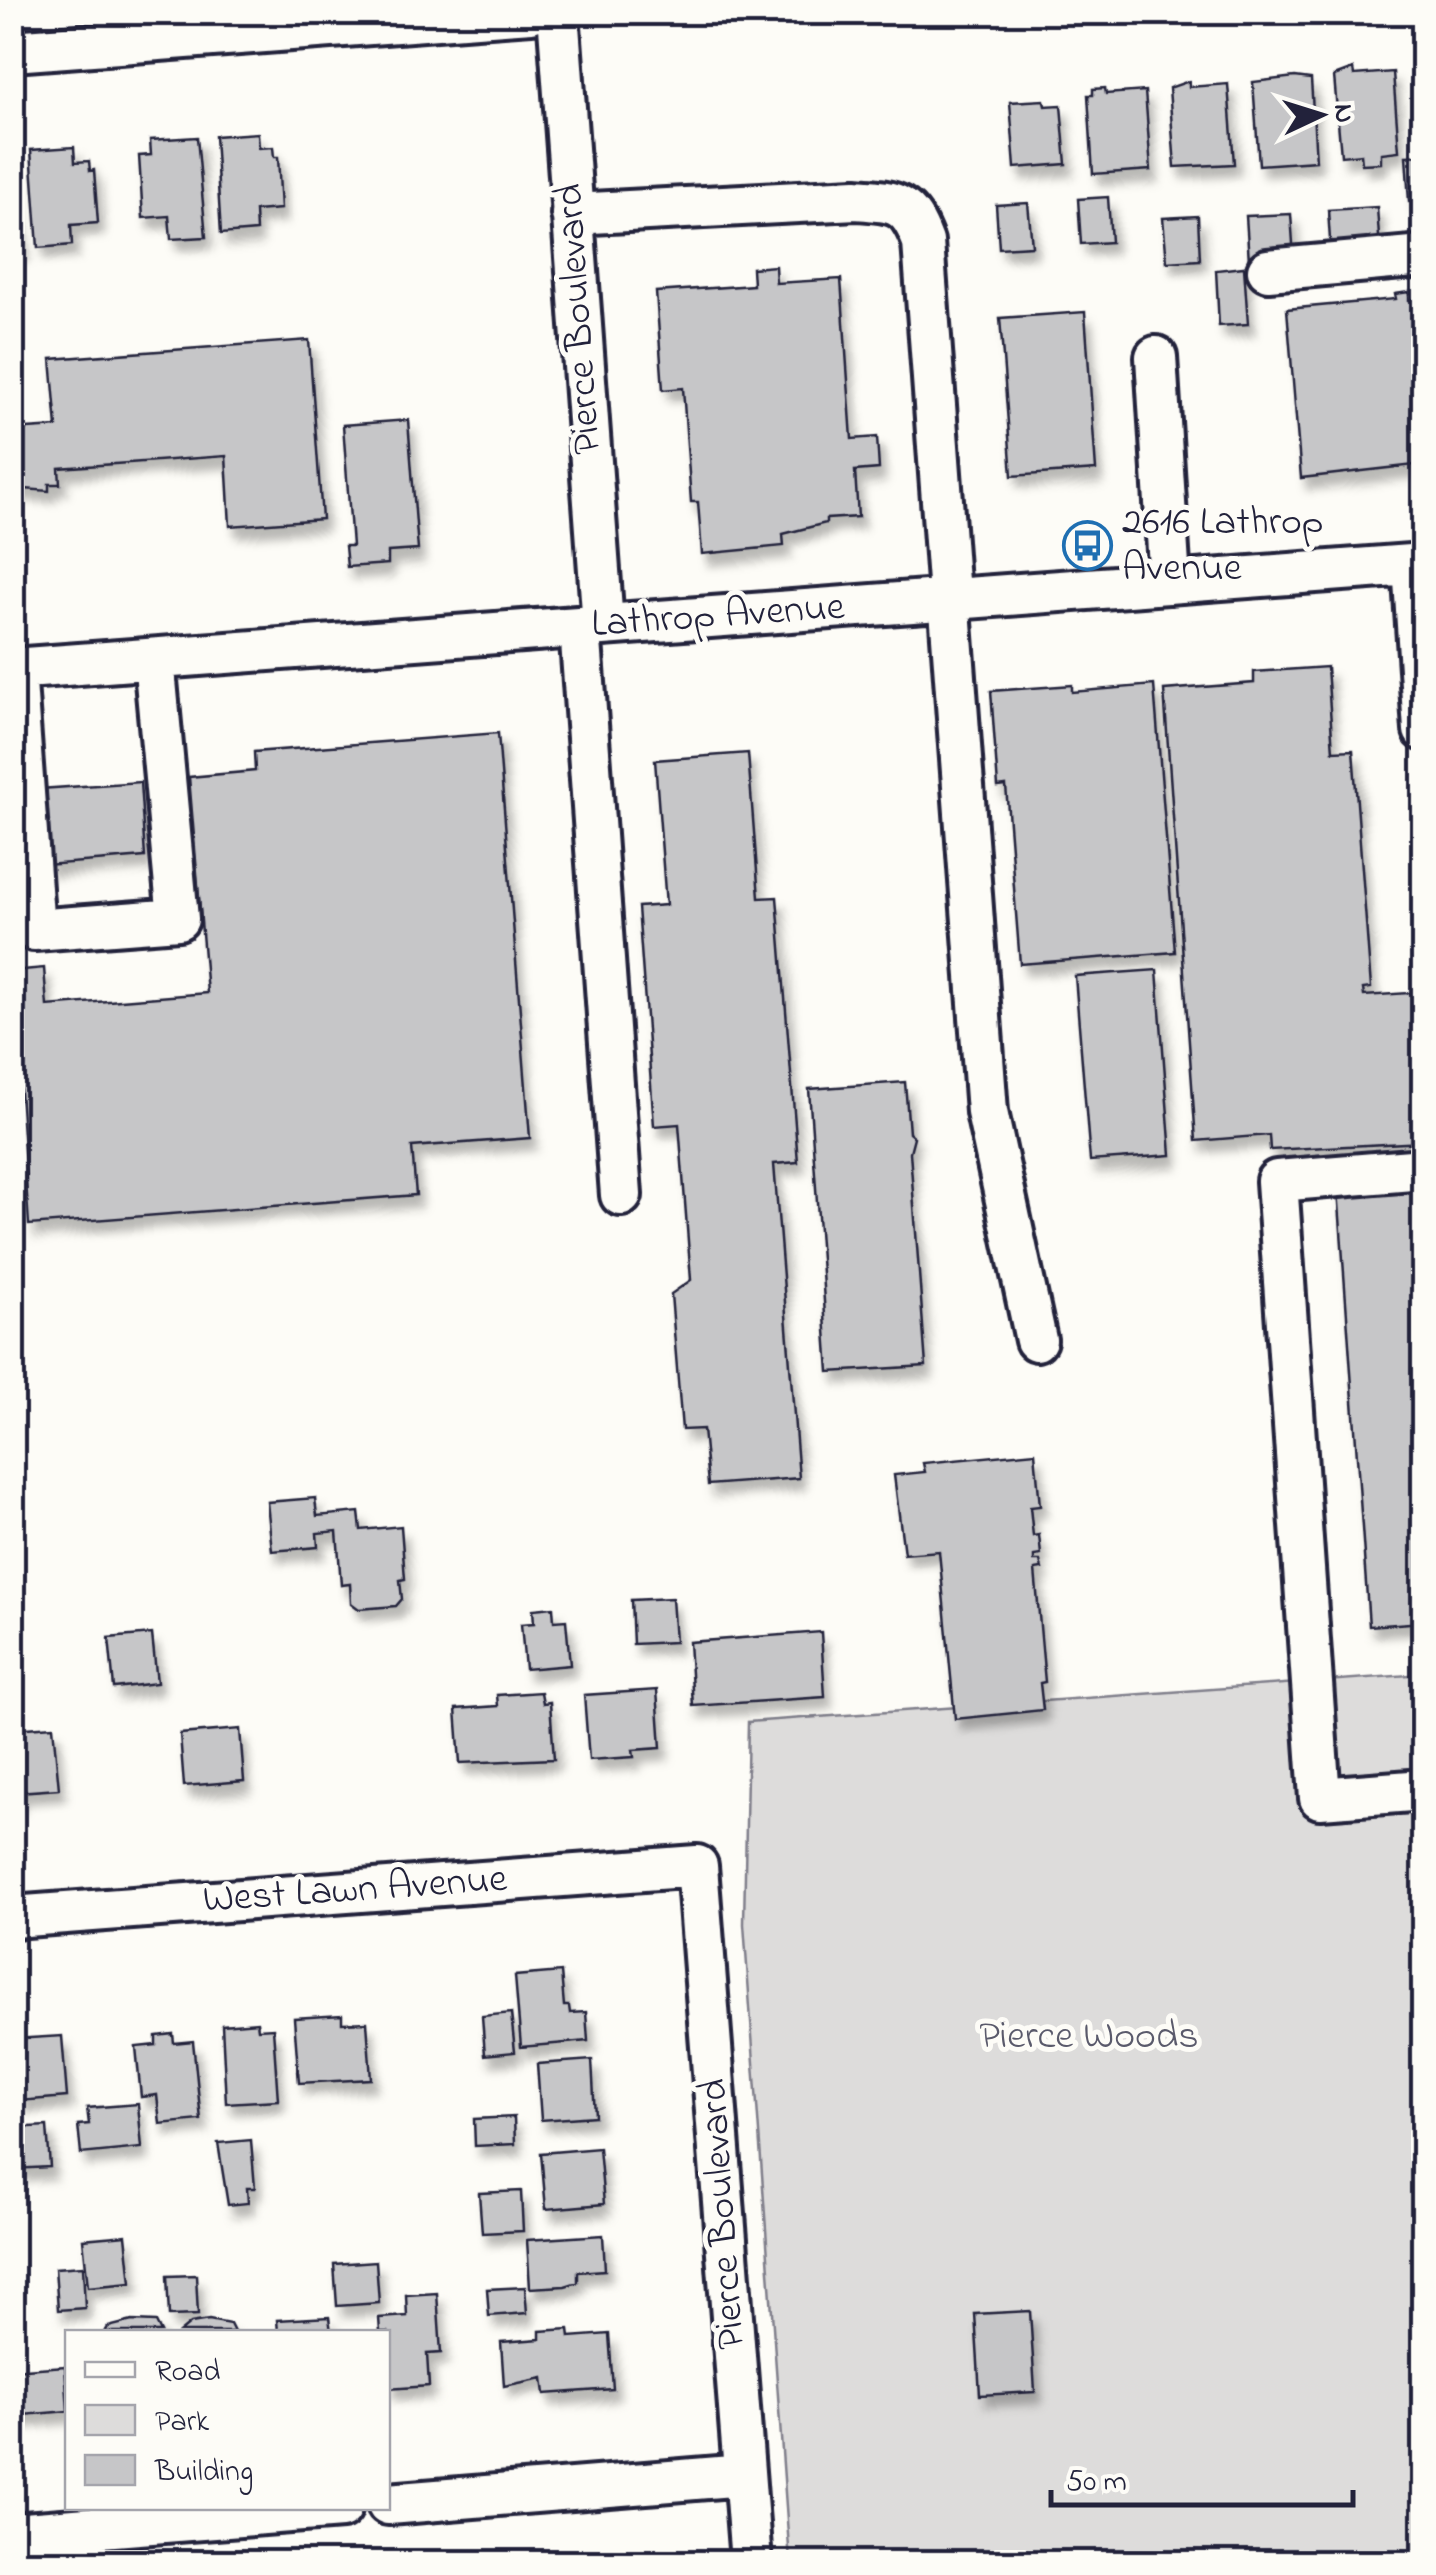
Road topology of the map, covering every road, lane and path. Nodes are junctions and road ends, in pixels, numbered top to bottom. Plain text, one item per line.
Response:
1 (531, 12) edge
2 (558, 12) edge
3 (12, 51) edge
4 (572, 214) junction
5 (1424, 256) edge
6 (1268, 270) dead end
7 (1156, 357) dead end
8 (1418, 565) edge
9 (1170, 583) junction
10 (946, 600) junction
11 (592, 626) junction
12 (154, 658) junction
13 (14, 669) edge
14 (1424, 730) edge
15 (1424, 1169) edge
16 (621, 1195) dead end
17 (1036, 1340) dead end
18 (1424, 1790) edge
19 (697, 1866) joint
20 (12, 1916) edge
21 (744, 2475) junction
22 (390, 2504) edge
23 (316, 2510) edge
24 (12, 2534) edge
25 (750, 2562) edge

1 - 3 street
2 - 4 street, Pierce Boulevard
4 - 10 street
4 - 11 street, Pierce Boulevard
5 - 6 street
7 - 9 street
8 - 9 street, Lathrop Avenue
8 - 14 street
9 - 10 street, Lathrop Avenue
10 - 11 street, Lathrop Avenue
10 - 17 street
11 - 12 street, Lathrop Avenue
11 - 16 street, Pierce Boulevard
12 - 13 street, Lathrop Avenue
12 - 13 street
15 - 18 street
19 - 20 street, West Lawn Avenue
19 - 21 street, Pierce Boulevard
21 - 22 street
21 - 25 street, Pierce Boulevard
23 - 24 street

